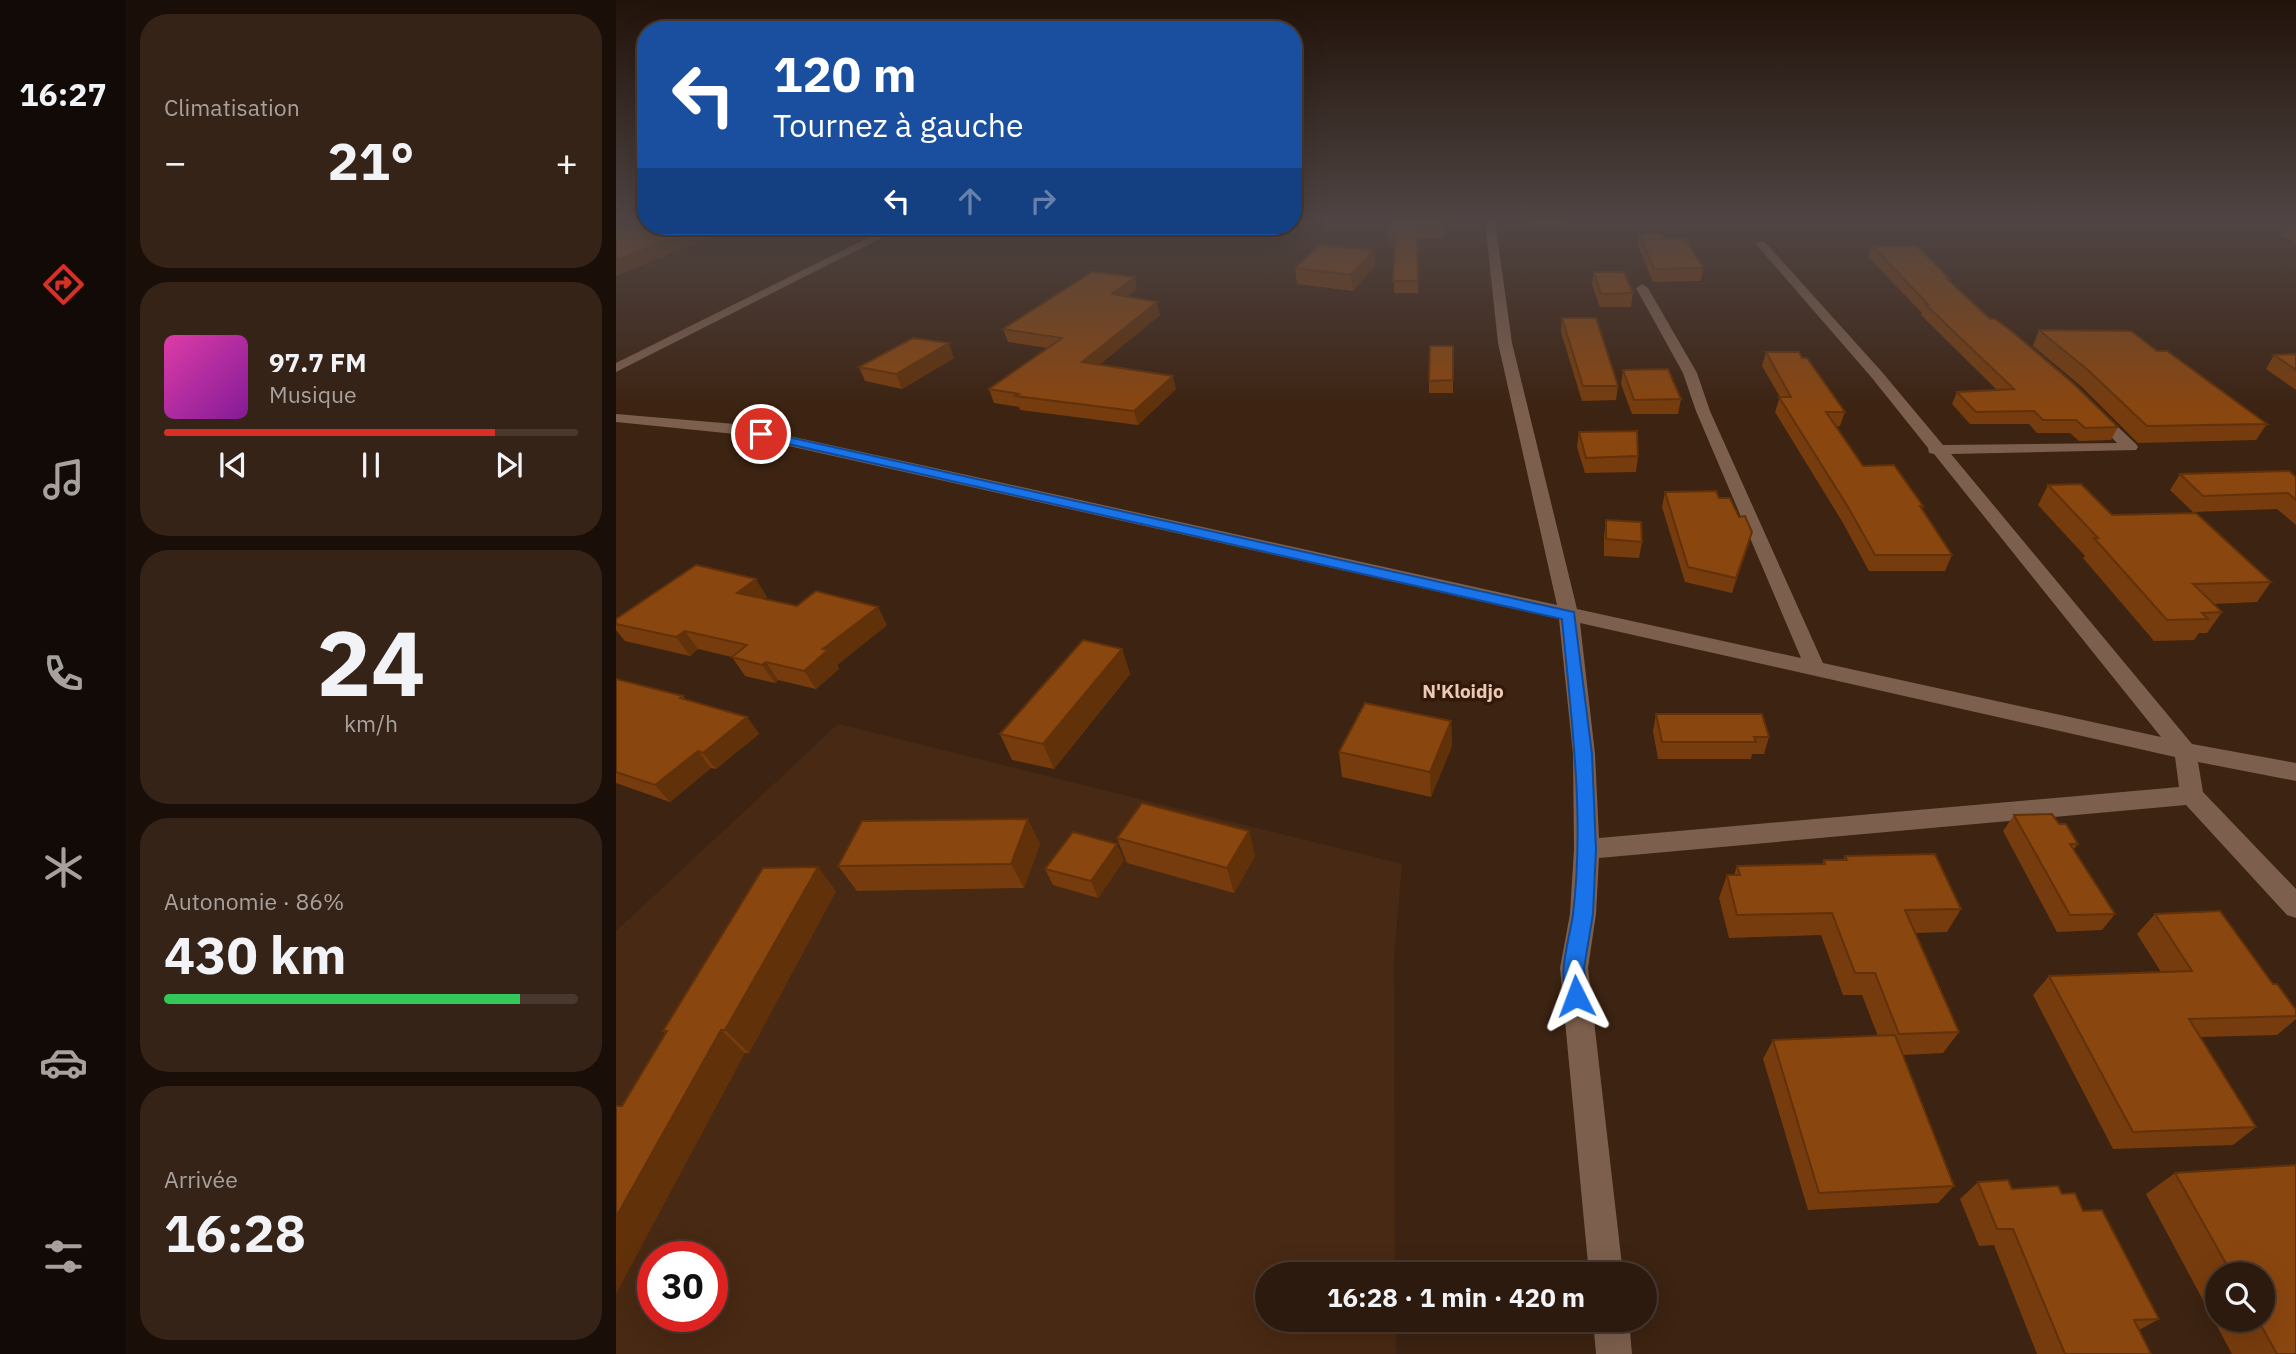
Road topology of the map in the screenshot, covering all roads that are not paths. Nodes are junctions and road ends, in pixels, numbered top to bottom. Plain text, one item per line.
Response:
1 (784, 284) edge
2 (1498, 284) edge
3 (1797, 284) edge
4 (1643, 288) dead end
5 (616, 368) edge
6 (2084, 402) edge
7 (616, 418) edge
8 (1935, 450) junction
9 (1569, 616) junction
10 (1816, 670) junction
11 (2185, 751) junction
12 (2296, 772) edge
13 (2192, 795) junction
14 (1587, 849) junction
15 (2296, 907) edge
16 (1605, 1262) edge
17 (1612, 1332) edge
18 (1614, 1354) edge

1 - 5 street
2 - 9 street
3 - 8 street
4 - 10 street
6 - 8 street
7 - 9 street
8 - 11 street
9 - 10 street
9 - 14 street
10 - 11 street
11 - 12 street
11 - 13 street
13 - 14 street
13 - 15 street
14 - 16 street
17 - 18 street

